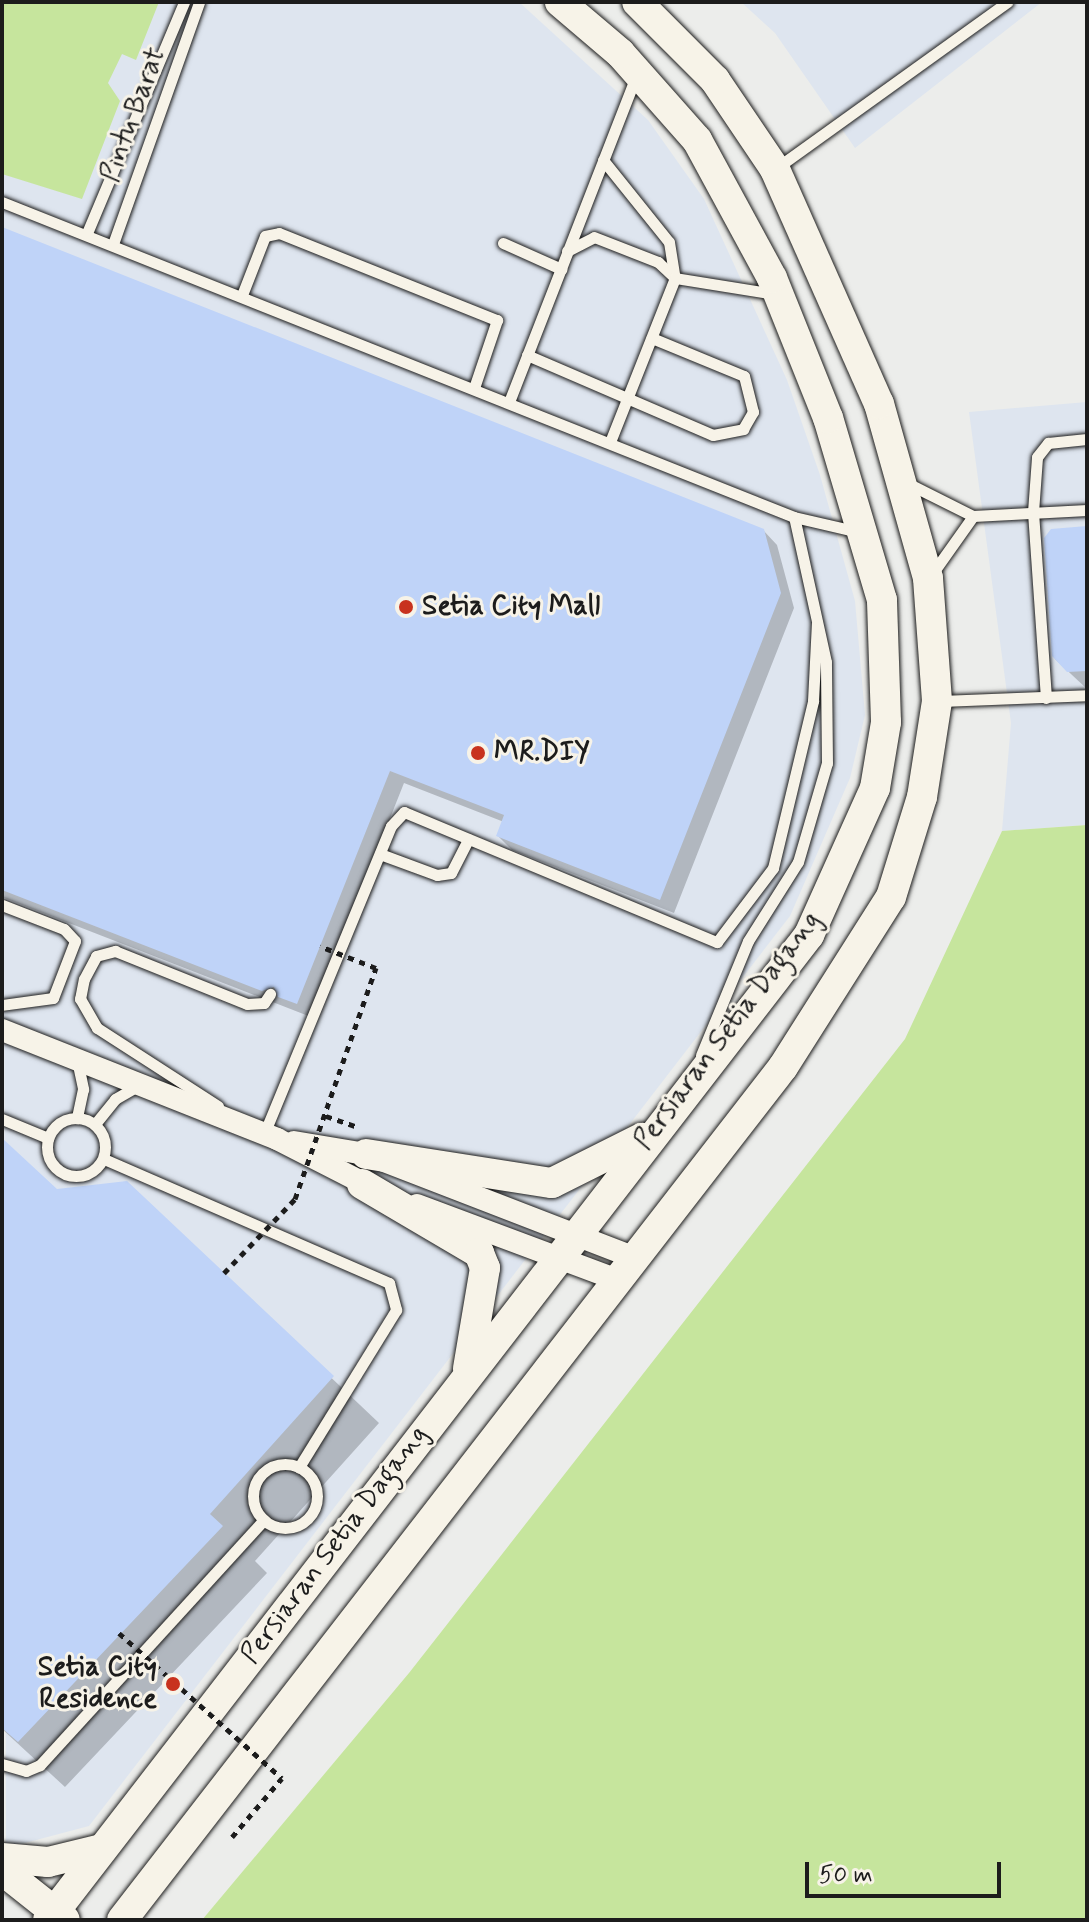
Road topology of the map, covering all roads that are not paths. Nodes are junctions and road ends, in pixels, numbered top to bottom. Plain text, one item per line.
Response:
1 (184, 2) edge
2 (199, 2) edge
3 (560, 2) edge
4 (637, 2) edge
5 (1007, 2) edge
6 (637, 72) junction
7 (603, 160) junction
8 (775, 169) junction
9 (2, 202) edge
10 (87, 233) junction
11 (503, 243) dead end
12 (113, 244) junction
13 (567, 251) junction
14 (561, 269) junction
15 (675, 278) junction
16 (242, 295) junction
17 (779, 295) junction
18 (652, 338) junction
19 (527, 355) junction
20 (474, 388) junction
21 (627, 400) junction
22 (509, 402) junction
23 (1087, 439) edge
24 (610, 442) junction
25 (900, 479) junction
26 (1087, 510) edge
27 (1033, 512) junction
28 (973, 516) junction
29 (794, 517) junction
30 (862, 532) junction
31 (928, 578) junction
32 (817, 623) junction
33 (1087, 695) edge
34 (1046, 698) junction
35 (937, 701) junction
36 (468, 839) junction
37 (380, 854) junction
38 (2, 905) edge
39 (270, 994) dead end
40 (2, 1005) edge
41 (2, 1030) edge
42 (77, 1060) junction
43 (691, 1079) junction
44 (140, 1085) junction
45 (77, 1118) junction
46 (2, 1119) edge
47 (95, 1124) junction
48 (650, 1134) junction
49 (271, 1137) junction
50 (48, 1138) junction
51 (366, 1142) junction
52 (104, 1159) junction
53 (362, 1184) junction
54 (565, 1246) junction
55 (626, 1269) junction
56 (468, 1371) junction
57 (299, 1467) junction
58 (264, 1520) junction
59 (2, 1764) edge
60 (102, 1849) junction
61 (2, 1858) edge
62 (2, 1870) edge
63 (140, 1906) edge
64 (56, 1917) edge
65 (122, 1920) edge

1 - 10 lane, Pintu Barat
2 - 12 lane, Pintu Barat
3 - 6 street, Persiaran Setia Dagang
4 - 8 street, Persiaran Setia Dagang
5 - 8 lane
6 - 7 lane
6 - 17 street, Persiaran Setia Dagang
7 - 13 lane
7 - 15 lane
8 - 25 street, Persiaran Setia Dagang
9 - 10 lane
10 - 12 lane
11 - 14 lane
12 - 16 lane
13 - 14 lane
13 - 15 lane
14 - 19 lane
15 - 17 lane
15 - 18 lane
16 - 20 lane
16 - 20 lane
17 - 30 street, Persiaran Setia Dagang
18 - 21 lane
18 - 21 lane
19 - 21 lane
19 - 22 lane
20 - 22 lane
21 - 24 lane
22 - 24 lane
23 - 27 lane
24 - 29 lane
25 - 28 lane
25 - 31 street, Persiaran Setia Dagang
26 - 27 lane
27 - 28 lane
27 - 34 lane
28 - 31 lane
29 - 30 lane
29 - 32 lane
30 - 43 street, Persiaran Setia Dagang
31 - 35 street, Persiaran Setia Dagang
32 - 36 lane
32 - 43 lane
33 - 34 lane
34 - 35 lane
35 - 55 street, Persiaran Setia Dagang
36 - 37 lane
36 - 37 lane
37 - 49 lane
38 - 40 lane
39 - 49 lane
41 - 42 street
42 - 44 street
42 - 45 lane
43 - 48 street, Persiaran Setia Dagang
44 - 47 lane
44 - 49 street
45 - 47 lane
45 - 50 lane
46 - 50 lane
47 - 52 lane
48 - 51 street
48 - 54 street, Persiaran Setia Dagang
49 - 51 street
49 - 53 street
50 - 52 lane
51 - 54 street
52 - 57 lane
53 - 54 street
53 - 56 street
54 - 55 street
54 - 56 street, Persiaran Setia Dagang
55 - 63 street, Persiaran Setia Dagang
56 - 60 street, Persiaran Setia Dagang
57 - 58 lane
57 - 58 lane
58 - 59 lane
60 - 61 street
60 - 64 street, Persiaran Setia Dagang
62 - 64 street
63 - 65 street, Persiaran Setia Dagang

